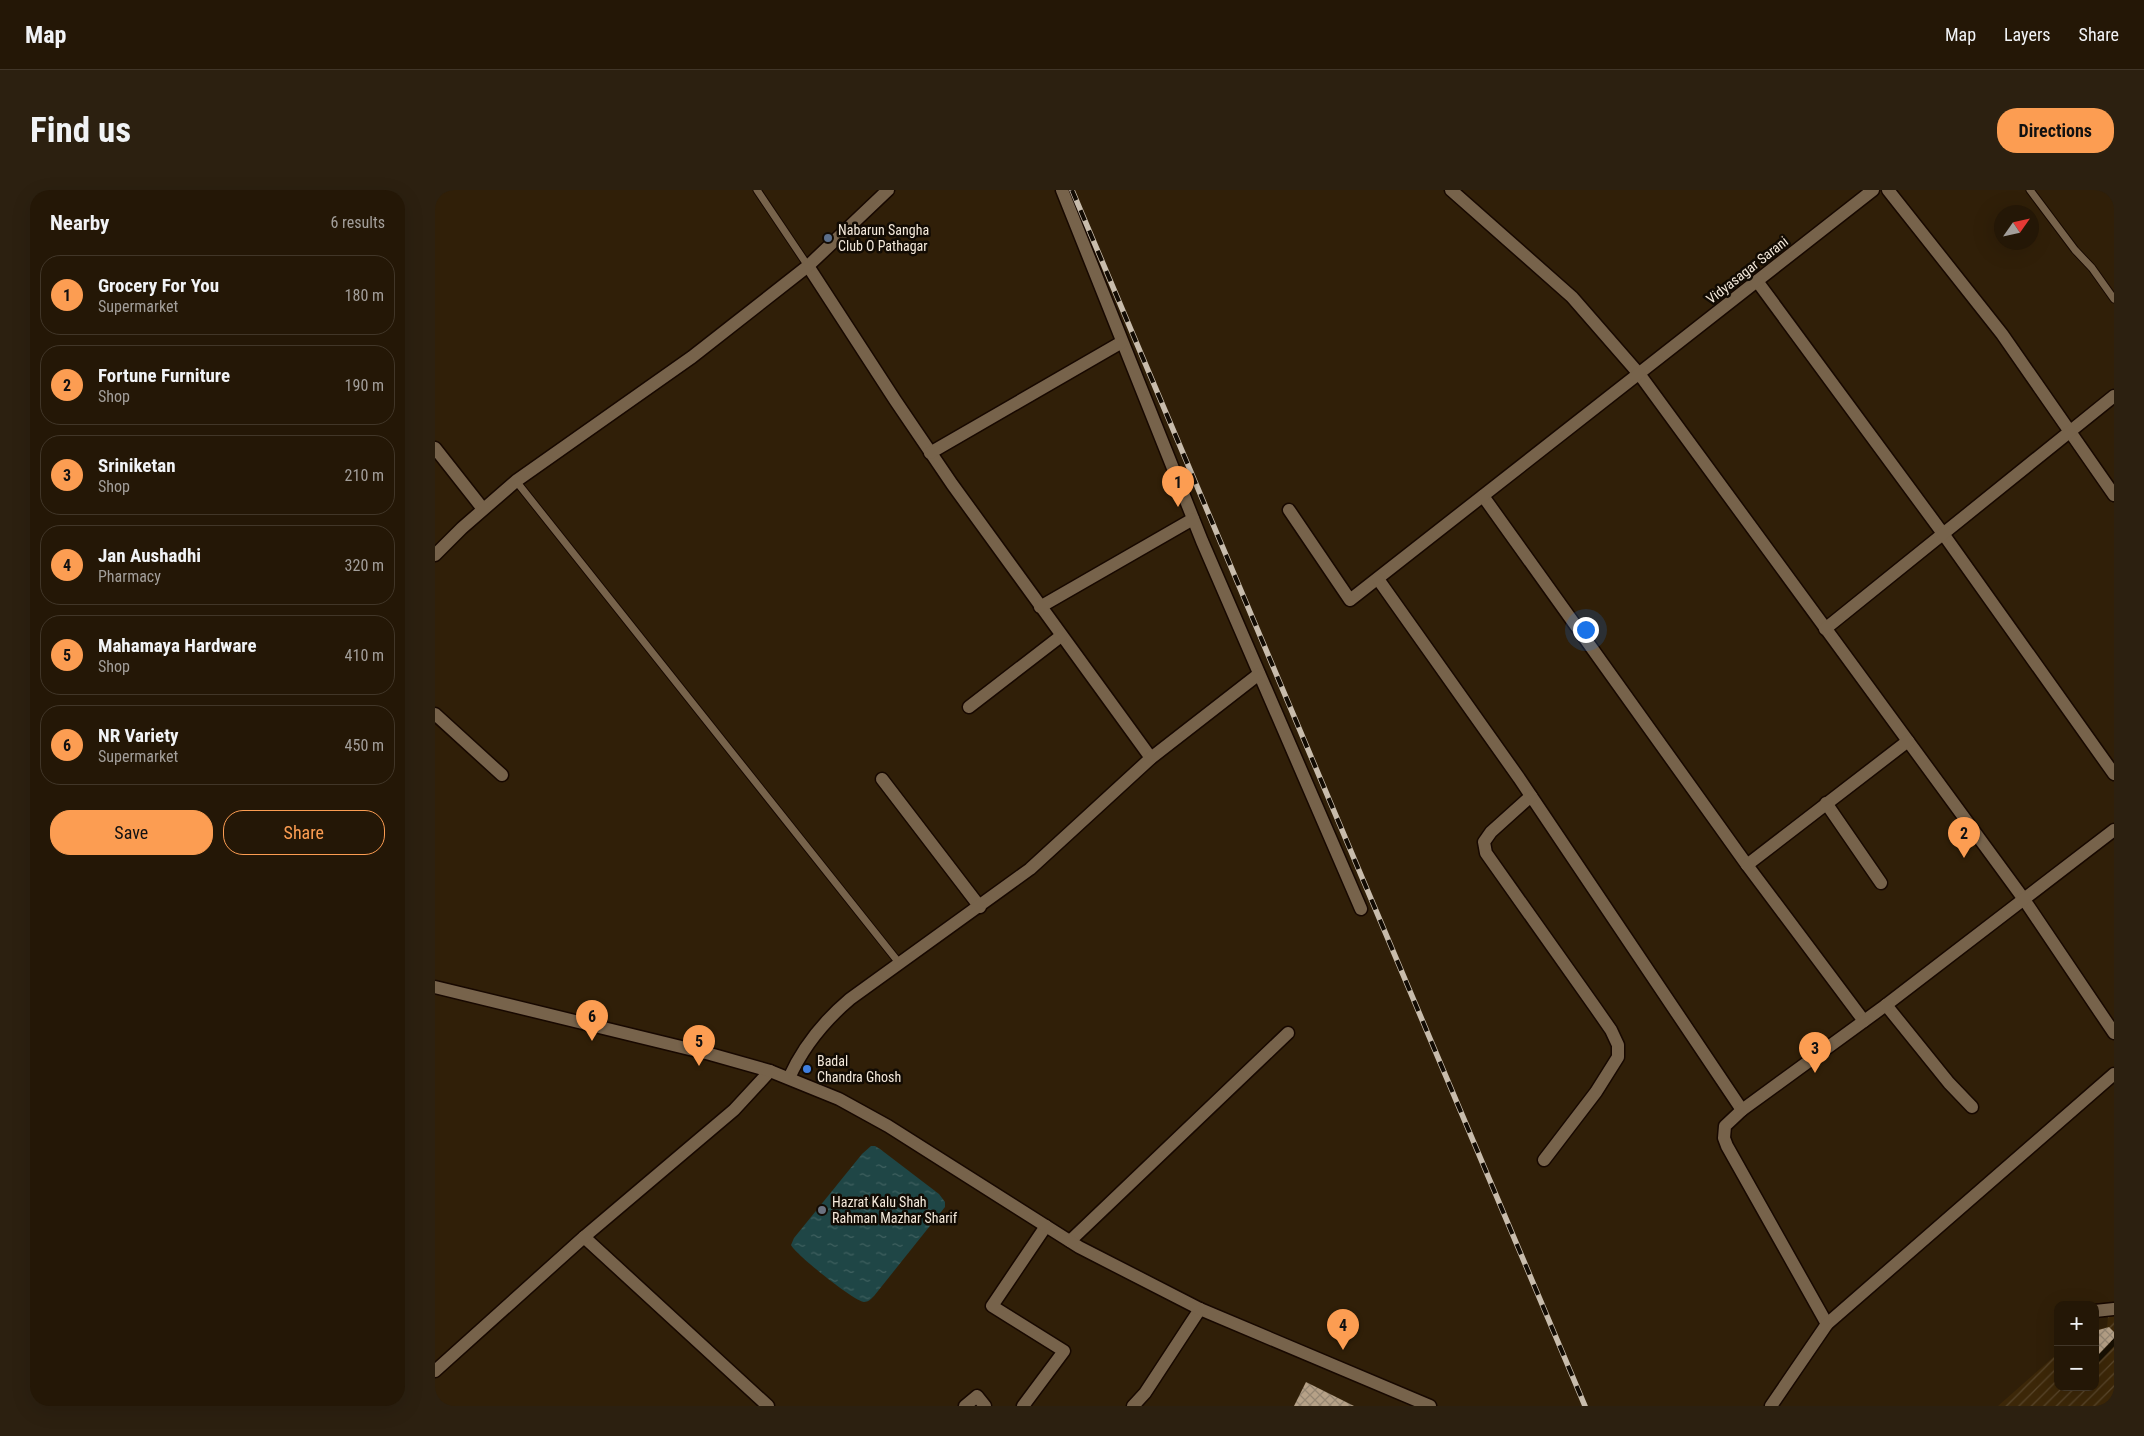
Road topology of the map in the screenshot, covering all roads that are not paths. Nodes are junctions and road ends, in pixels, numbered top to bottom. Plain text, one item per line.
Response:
1 (757, 190) edge
2 (888, 190) edge
3 (1062, 190) edge
4 (1451, 190) edge
5 (1873, 190) edge
6 (1887, 190) edge
7 (2029, 190) edge
8 (808, 266) junction
9 (1757, 281) junction
10 (2114, 299) edge
11 (1121, 342) junction
12 (1639, 375) junction
13 (2114, 396) edge
14 (2070, 430) junction
15 (435, 448) edge
16 (931, 453) junction
17 (517, 481) junction
18 (1483, 496) junction
19 (2114, 496) edge
20 (483, 509) junction
21 (1289, 510) dead end
22 (1193, 519) junction
23 (1944, 535) junction
24 (435, 554) edge
25 (1377, 579) junction
26 (1040, 607) junction
27 (1825, 629) junction
28 (1061, 636) junction
29 (1259, 674) junction
30 (969, 707) dead end
31 (435, 714) edge
32 (1907, 741) junction
33 (1151, 758) junction
34 (2114, 774) edge
35 (502, 775) dead end
36 (882, 779) dead end
37 (1531, 796) junction
38 (1827, 803) junction
39 (2114, 830) edge
40 (1747, 865) junction
41 (1881, 884) dead end
42 (2023, 898) junction
43 (980, 907) junction
44 (1361, 909) dead end
45 (900, 964) junction
46 (435, 987) edge
47 (1886, 1005) junction
48 (1864, 1020) junction
49 (2114, 1033) edge
50 (1289, 1034) dead end
51 (770, 1071) junction
52 (2114, 1074) edge
53 (789, 1078) junction
54 (1972, 1107) dead end
55 (1742, 1110) junction
56 (1543, 1160) dead end
57 (1045, 1226) junction
58 (585, 1237) junction
59 (1070, 1241) junction
60 (1200, 1309) junction
61 (2114, 1309) edge
62 (2099, 1311) edge
63 (1827, 1324) junction
64 (435, 1371) edge
65 (1414, 1403) edge
66 (768, 1406) edge
67 (965, 1406) edge
68 (985, 1406) edge
69 (1023, 1406) edge
70 (1133, 1406) edge
71 (1431, 1406) edge
72 (1771, 1406) edge

1 - 8 lane
2 - 8 street
3 - 11 street
4 - 12 street
5 - 9 street, Vidyasagar Sarani
6 - 14 street
7 - 10 lane
8 - 16 street
8 - 17 street
9 - 12 street, Vidyasagar Sarani
9 - 23 street
11 - 16 street
11 - 22 street
12 - 18 street, Vidyasagar Sarani
12 - 27 street
13 - 14 street
14 - 19 street
14 - 23 street
15 - 20 street
16 - 26 street
17 - 20 street
17 - 45 lane
18 - 25 street, Vidyasagar Sarani
18 - 40 street
20 - 24 street
21 - 25 street, Vidyasagar Sarani
22 - 26 street
22 - 29 street
23 - 27 street
23 - 34 street
25 - 37 street
26 - 28 street
27 - 32 street
28 - 30 street
28 - 33 street
29 - 33 street
29 - 44 street
31 - 35 street
32 - 38 street
32 - 42 street
33 - 43 street
36 - 43 street
37 - 55 street
37 - 56 street
38 - 40 street
38 - 41 street
39 - 42 street
40 - 48 street
42 - 47 street
42 - 49 street
43 - 45 street
45 - 53 street
46 - 51 street
47 - 48 street
47 - 54 street
48 - 55 street
50 - 59 street
51 - 53 street
51 - 58 street
52 - 63 street
53 - 57 street
55 - 63 street
57 - 59 street
57 - 69 street
58 - 64 street
58 - 66 street
59 - 60 street
60 - 65 street
60 - 70 street
61 - 62 street
63 - 72 street
65 - 71 street
67 - 68 street

